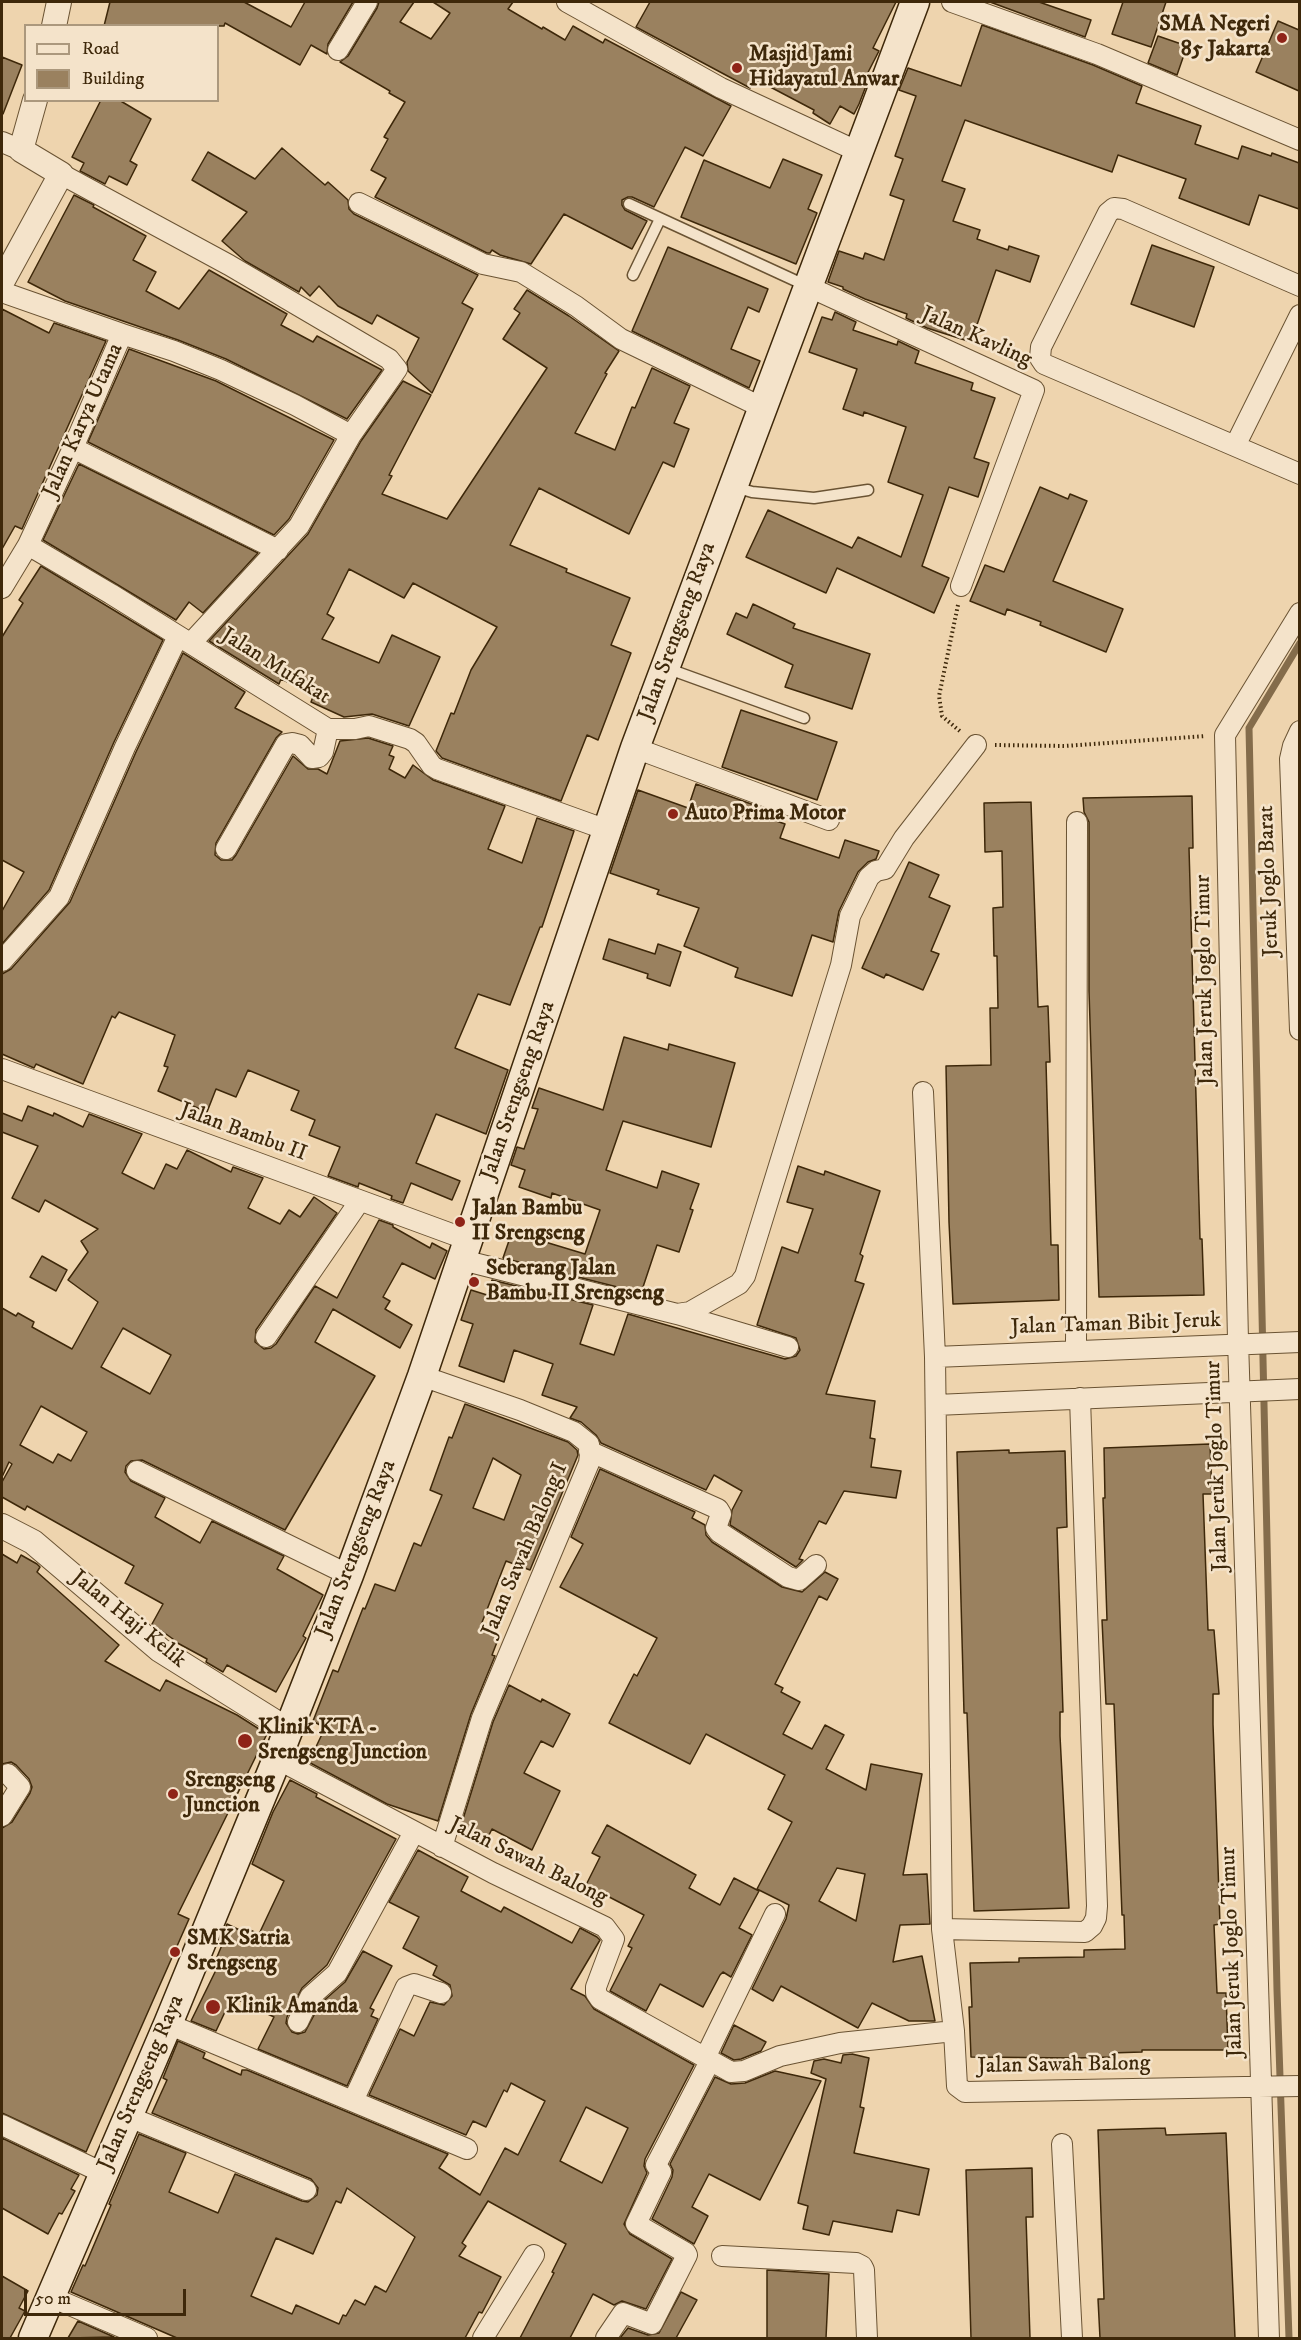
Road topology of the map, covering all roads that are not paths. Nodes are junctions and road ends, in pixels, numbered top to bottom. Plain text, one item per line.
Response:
1 (59, 2) edge
2 (367, 2) edge
3 (567, 2) edge
4 (915, 2) edge
5 (952, 2) edge
6 (54, 24) edge
7 (338, 50) dead end
8 (33, 102) edge
9 (1299, 140) edge
10 (11, 146) edge
11 (859, 152) junction
12 (61, 174) junction
13 (359, 203) dead end
14 (629, 204) dead end
15 (660, 219) junction
16 (633, 274) dead end
17 (2, 282) edge
18 (807, 286) junction
19 (1299, 286) edge
20 (2, 292) edge
21 (1299, 315) edge
22 (122, 334) junction
23 (761, 407) junction
24 (351, 435) junction
25 (1234, 446) junction
26 (73, 448) junction
27 (1299, 474) edge
28 (732, 486) junction
29 (868, 490) dead end
30 (28, 545) junction
31 (278, 550) junction
32 (961, 586) road end
33 (2, 588) edge
34 (1299, 612) edge
35 (185, 639) junction
36 (664, 668) junction
37 (804, 718) dead end
38 (328, 729) junction
39 (1299, 731) edge
40 (976, 745) road end
41 (635, 748) junction
42 (829, 820) dead end
43 (1077, 822) dead end
44 (607, 830) junction
45 (226, 849) dead end
46 (2, 961) edge
47 (1299, 1030) edge
48 (2, 1069) edge
49 (923, 1092) dead end
50 (360, 1202) junction
51 (465, 1250) junction
52 (677, 1314) junction
53 (266, 1337) dead end
54 (1299, 1342) edge
55 (1239, 1344) junction
56 (788, 1347) dead end
57 (1076, 1351) junction
58 (935, 1357) junction
59 (422, 1376) junction
60 (1299, 1389) edge
61 (1242, 1391) junction
62 (1080, 1398) junction
63 (936, 1405) junction
64 (590, 1450) junction
65 (137, 1471) dead end
66 (2, 1526) edge
67 (816, 1565) dead end
68 (349, 1575) junction
69 (288, 1730) junction
70 (277, 1759) junction
71 (8, 1774) dead end
72 (2, 1816) edge
73 (414, 1832) junction
74 (442, 1847) junction
75 (775, 1914) dead end
76 (942, 1929) junction
77 (441, 1993) dead end
78 (298, 2022) dead end
79 (168, 2024) junction
80 (954, 2031) junction
81 (707, 2060) junction
82 (1269, 2086) junction
83 (1299, 2086) edge
84 (353, 2102) junction
85 (127, 2116) junction
86 (2, 2125) edge
87 (1062, 2144) dead end
88 (467, 2149) dead end
89 (103, 2173) junction
90 (306, 2190) dead end
91 (534, 2255) dead end
92 (722, 2256) dead end
93 (51, 2297) junction
94 (33, 2338) edge
95 (147, 2338) edge
96 (483, 2338) edge
97 (606, 2338) edge
98 (867, 2338) edge
99 (1072, 2338) edge
100 (1269, 2338) edge

1 - 6 street
2 - 7 street
3 - 11 street
4 - 11 main road, Jalan Srengseng Raya
5 - 9 street
8 - 10 street
10 - 12 street
11 - 18 main road, Jalan Srengseng Raya
12 - 17 street
12 - 24 street
13 - 23 street
14 - 15 lane
15 - 16 lane
15 - 18 lane
18 - 23 main road, Jalan Srengseng Raya
18 - 32 street, Jalan Kavling
19 - 25 street
20 - 22 street, Jalan Karya Utama
21 - 25 street
22 - 24 street
22 - 26 street, Jalan Karya Utama
23 - 28 main road, Jalan Srengseng Raya
24 - 31 street
25 - 27 street
26 - 30 street, Jalan Karya Utama
26 - 31 street
28 - 29 lane
28 - 36 main road, Jalan Srengseng Raya
30 - 33 street, Jalan Karya Utama
30 - 35 street, Jalan Mufakat
31 - 35 street
34 - 55 street, Jalan Jeruk Joglo Timur
35 - 38 street, Jalan Mufakat
35 - 46 street
36 - 37 lane
36 - 41 main road, Jalan Srengseng Raya
38 - 44 street, Jalan Mufakat
38 - 45 street
39 - 47 street, Jeruk Joglo Barat
40 - 52 street
41 - 42 street
41 - 44 main road, Jalan Srengseng Raya
43 - 57 street
44 - 51 main road, Jalan Srengseng Raya
48 - 50 street, Jalan Bambu II
49 - 58 street
50 - 51 street, Jalan Bambu II
50 - 53 street
51 - 52 street, Jalan Bambu II
51 - 59 main road, Jalan Srengseng Raya
52 - 56 street, Jalan Bambu II
54 - 55 street, Jalan Taman Bibit Jeruk
55 - 57 street, Jalan Taman Bibit Jeruk
55 - 61 street, Jalan Jeruk Joglo Timur
57 - 58 street, Jalan Taman Bibit Jeruk
58 - 63 street
59 - 64 street, Jalan Sawah Balong I
59 - 68 main road, Jalan Srengseng Raya
60 - 61 street
61 - 62 street
61 - 82 street, Jalan Jeruk Joglo Timur
62 - 63 street
62 - 76 street
63 - 76 street
64 - 67 street
64 - 74 street, Jalan Sawah Balong I
65 - 68 street
66 - 69 street, Jalan Haji Kelik
68 - 69 main road, Jalan Srengseng Raya
69 - 70 main road, Jalan Srengseng Raya
70 - 73 street, Jalan Sawah Balong
70 - 79 main road, Jalan Srengseng Raya
71 - 72 street
73 - 74 street, Jalan Sawah Balong
73 - 78 street
74 - 81 street, Jalan Sawah Balong
75 - 81 street
76 - 80 street
77 - 84 street
79 - 84 street
79 - 85 main road, Jalan Srengseng Raya
80 - 81 street, Jalan Sawah Balong
80 - 82 street, Jalan Sawah Balong
81 - 97 street
82 - 83 street, Jalan Sawah Balong
82 - 100 street, Jalan Jeruk Joglo Timur
84 - 88 street
85 - 89 main road, Jalan Srengseng Raya
85 - 90 street
86 - 89 street
87 - 99 street
89 - 93 main road, Jalan Srengseng Raya
91 - 96 street
92 - 98 street
93 - 94 main road, Jalan Srengseng Raya
93 - 95 street

